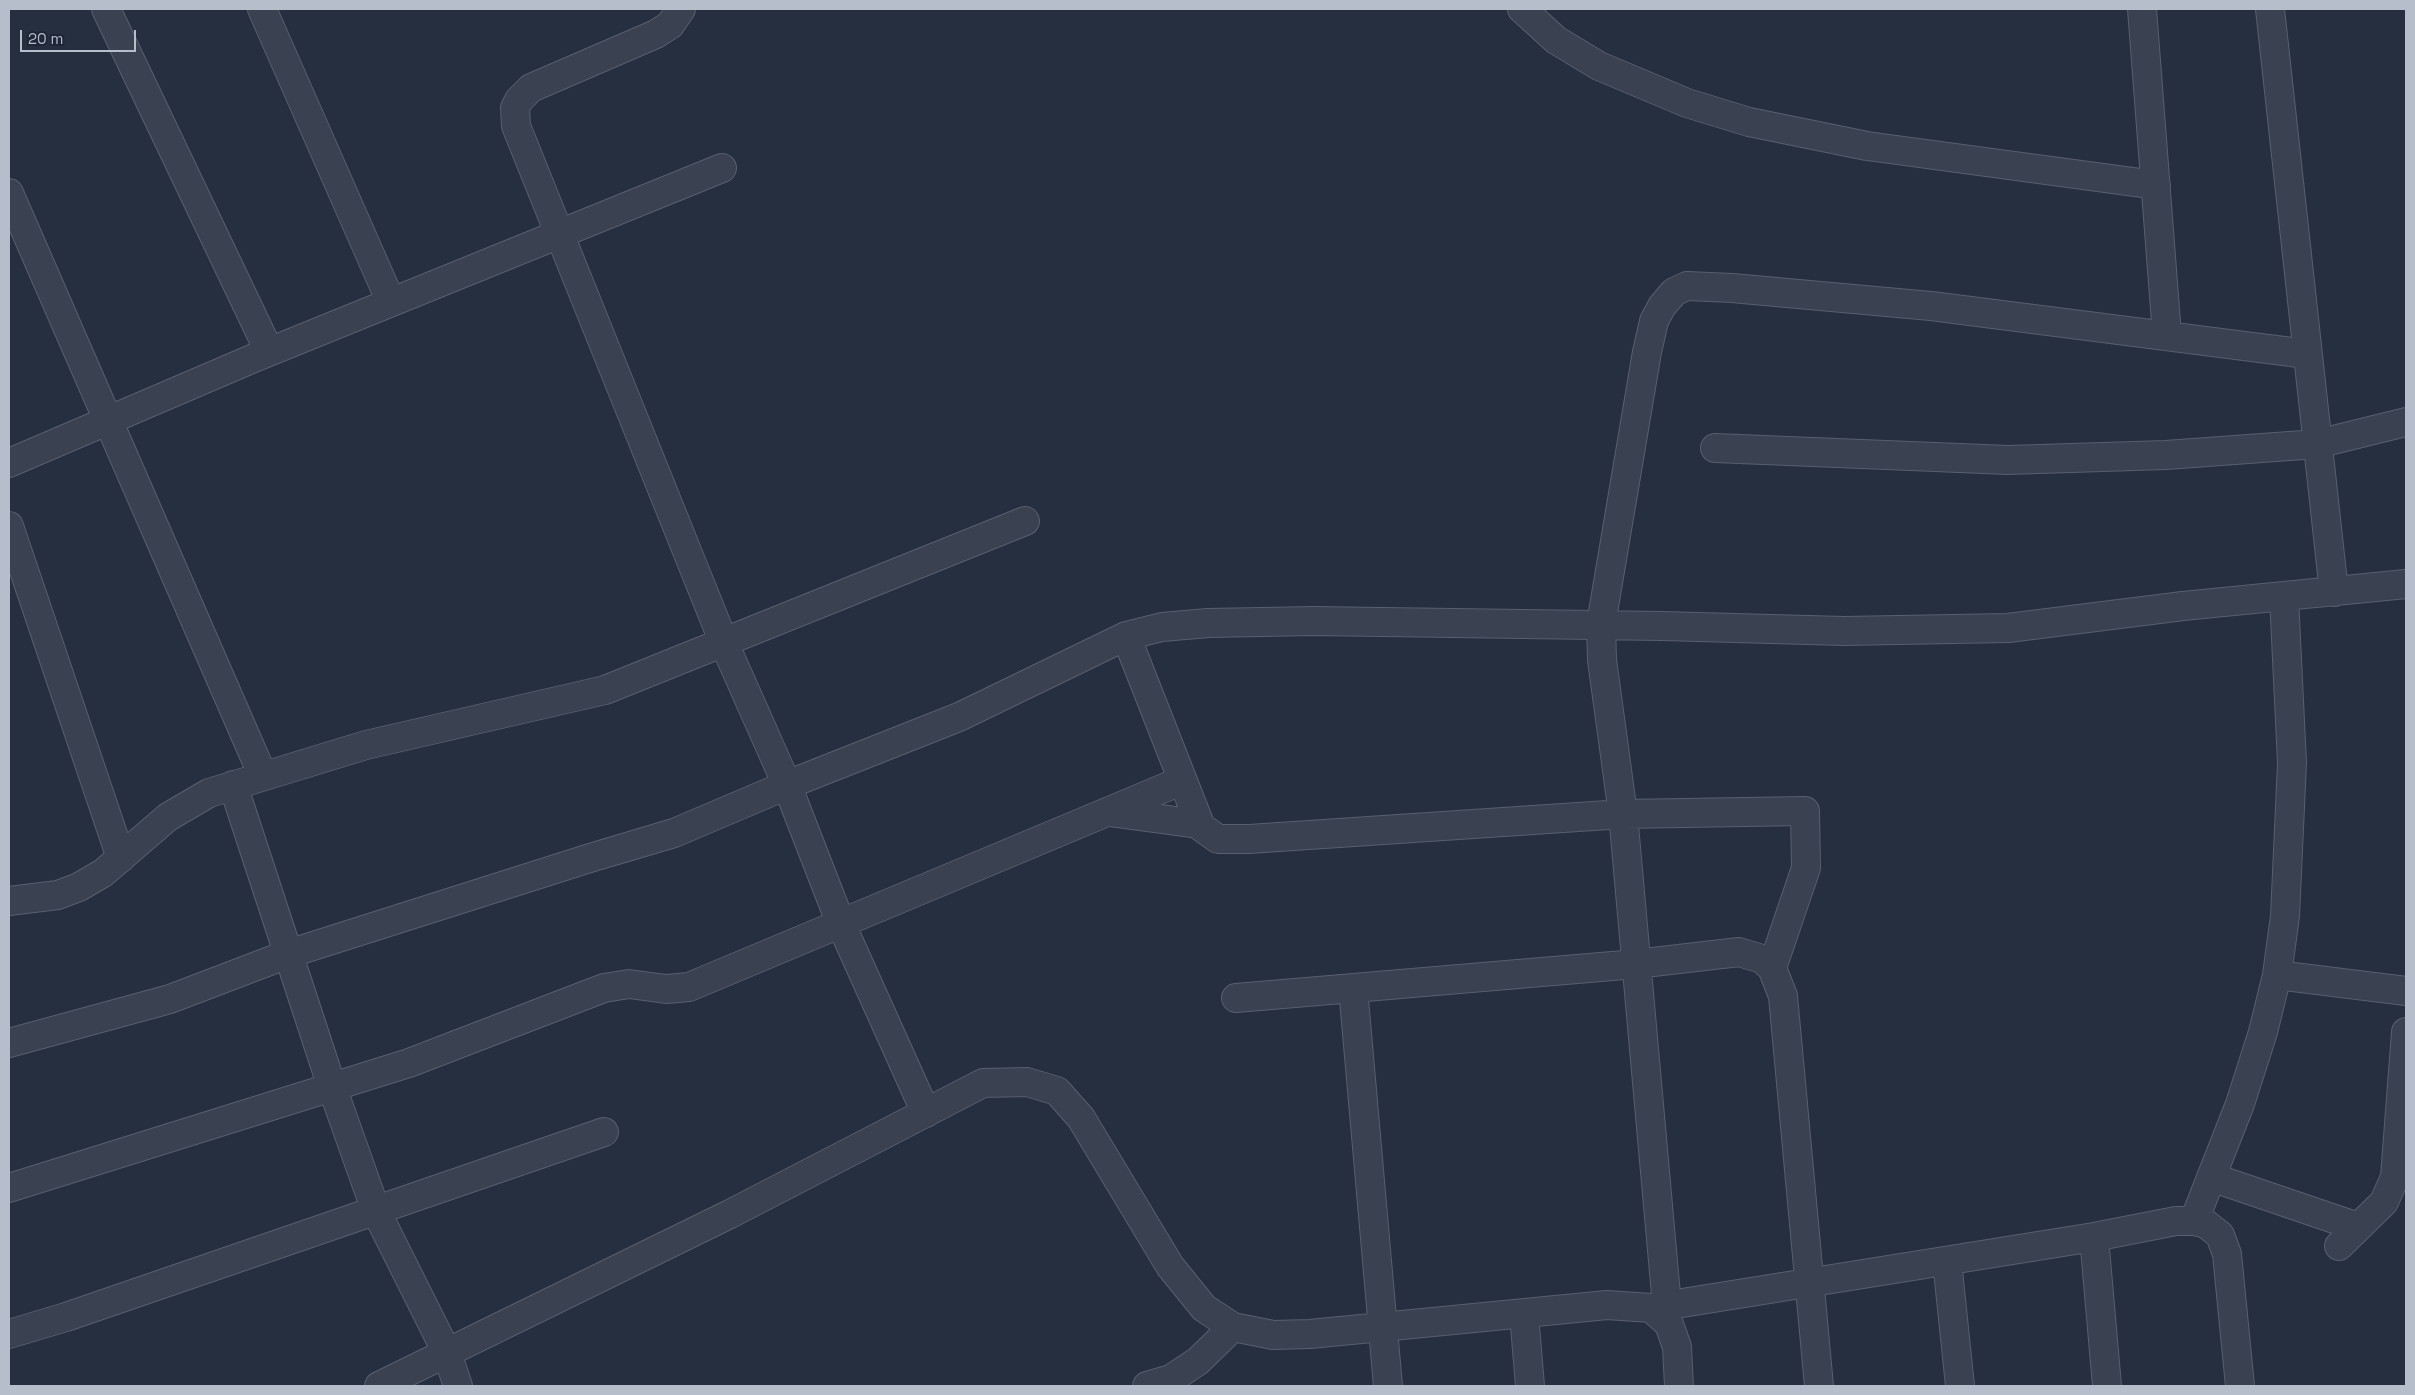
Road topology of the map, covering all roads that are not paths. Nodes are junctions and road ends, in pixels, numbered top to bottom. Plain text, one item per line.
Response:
1 (106, 9) edge
2 (262, 9) edge
3 (681, 9) edge
4 (1522, 9) edge
5 (2142, 9) edge
6 (2270, 9) edge
7 (722, 168) dead end
8 (2156, 185) junction
9 (9, 193) edge
10 (560, 233) junction
11 (391, 302) junction
12 (2167, 335) junction
13 (269, 351) junction
14 (2307, 354) junction
15 (109, 420) junction
16 (2406, 422) edge
17 (2317, 444) junction
18 (1715, 448) dead end
19 (9, 463) edge
20 (1026, 521) dead end
21 (9, 526) edge
22 (2406, 584) edge
23 (2334, 592) junction
24 (2284, 597) junction
25 (1601, 624) junction
26 (1126, 636) junction
27 (724, 643) junction
28 (263, 776) junction
29 (1181, 781) junction
30 (233, 785) junction
31 (786, 785) junction
32 (1108, 812) junction
33 (1623, 814) junction
34 (1201, 827) junction
35 (121, 858) junction
36 (9, 901) edge
37 (841, 924) junction
38 (288, 954) junction
39 (1636, 964) junction
40 (1772, 968) junction
41 (2277, 975) junction
42 (1353, 988) junction
43 (2406, 991) edge
44 (1236, 998) dead end
45 (2406, 1032) edge
46 (9, 1043) edge
47 (332, 1087) junction
48 (926, 1113) junction
49 (604, 1132) dead end
50 (2211, 1177) junction
51 (9, 1188) edge
52 (376, 1211) junction
53 (2194, 1221) junction
54 (2094, 1238) junction
55 (1947, 1261) junction
56 (1809, 1283) junction
57 (1659, 1307) junction
58 (1524, 1314) junction
59 (1382, 1326) junction
60 (1233, 1327) junction
61 (9, 1334) edge
62 (447, 1353) junction
63 (379, 1386) edge
64 (458, 1386) edge
65 (1147, 1386) edge
66 (1388, 1386) edge
67 (1530, 1386) edge
68 (1679, 1386) edge
69 (1819, 1386) edge
70 (1960, 1386) edge
71 (2107, 1386) edge
72 (2240, 1386) edge

1 - 13 street
2 - 11 street
3 - 10 street
4 - 8 street
5 - 8 street
6 - 14 street
7 - 10 street
8 - 12 street
9 - 15 street
10 - 11 street
10 - 27 street
11 - 13 street
12 - 14 street
12 - 25 street
13 - 15 street
14 - 17 street
15 - 19 street
15 - 28 street
16 - 17 street
17 - 18 street
17 - 23 street
20 - 27 street
21 - 35 street
22 - 23 street
23 - 24 street
24 - 25 street
24 - 41 street
25 - 26 street
25 - 33 street
26 - 29 street
26 - 31 street
27 - 28 street
27 - 31 street
28 - 30 street
29 - 32 street
29 - 34 street
30 - 35 street
30 - 38 street
31 - 37 street
31 - 38 street
32 - 34 street
32 - 37 street
33 - 34 street
33 - 39 street
33 - 40 street
35 - 36 street
37 - 47 street
37 - 48 street
38 - 46 street
38 - 47 street
39 - 40 street
39 - 42 street
39 - 57 street
40 - 56 street
41 - 43 street
41 - 50 street
42 - 44 street
42 - 59 street
45 - 50 street
47 - 51 street
47 - 52 street
48 - 60 street
48 - 62 street
49 - 52 street
50 - 53 street
52 - 61 street
52 - 62 street
53 - 54 street
53 - 72 street
54 - 55 street
54 - 71 street
55 - 56 street
55 - 70 street
56 - 57 street
56 - 69 street
57 - 58 street
57 - 68 street
58 - 59 street
58 - 67 street
59 - 60 street
59 - 66 street
60 - 65 street
62 - 63 street
62 - 64 street

